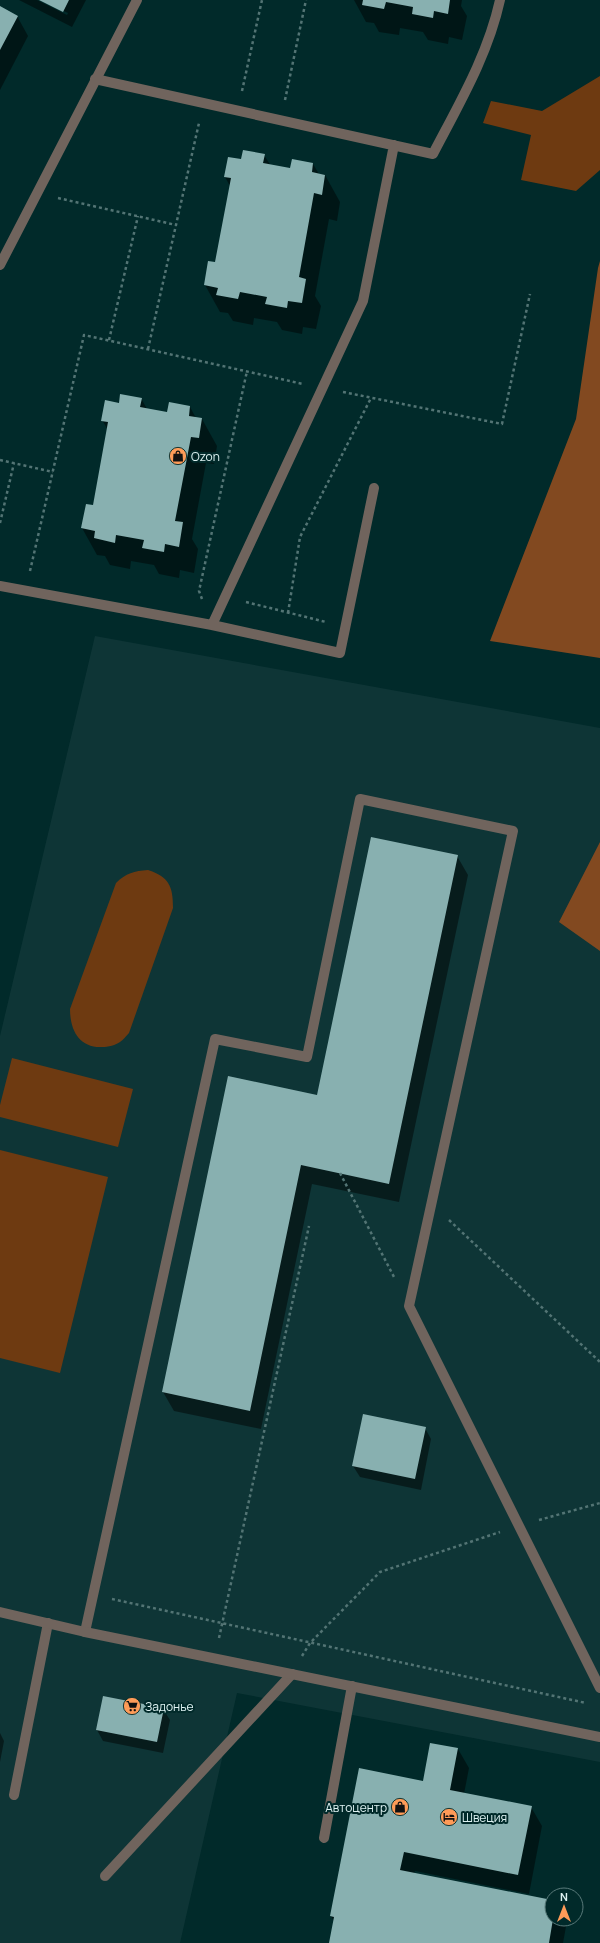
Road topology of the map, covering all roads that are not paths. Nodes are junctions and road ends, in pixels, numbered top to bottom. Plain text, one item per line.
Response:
1 (137, 0) edge
2 (500, 0) edge
3 (95, 79) junction
4 (394, 145) junction
5 (0, 265) edge
6 (374, 488) dead end
7 (0, 586) edge
8 (212, 625) junction
9 (0, 1612) edge
10 (48, 1623) junction
11 (85, 1632) junction
12 (292, 1674) junction
13 (352, 1686) junction
14 (600, 1688) edge
15 (600, 1737) edge
16 (14, 1795) dead end
17 (324, 1838) dead end
18 (105, 1876) dead end

1 - 3 street
2 - 4 street
3 - 4 street
3 - 5 street
4 - 8 street
6 - 8 street
7 - 8 street
9 - 10 street
10 - 11 street
10 - 16 street
11 - 12 street
11 - 14 street
12 - 13 street
12 - 18 street
13 - 15 street
13 - 17 street

